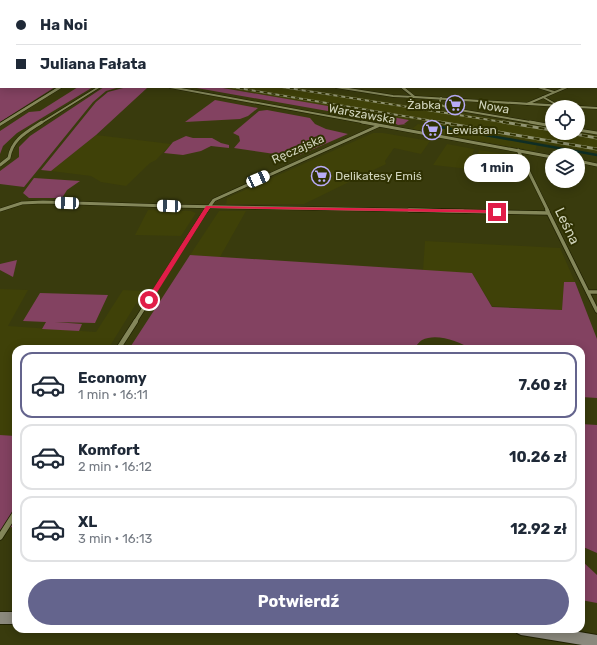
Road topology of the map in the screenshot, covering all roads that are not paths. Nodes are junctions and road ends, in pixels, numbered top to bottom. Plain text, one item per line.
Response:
1 (121, 0) edge
2 (132, 0) edge
3 (59, 88) edge
4 (97, 88) edge
5 (175, 88) edge
6 (342, 88) edge
7 (403, 88) edge
8 (541, 88) edge
9 (565, 88) edge
10 (555, 92) junction
11 (414, 97) junction
12 (543, 97) junction
13 (441, 98) junction
14 (548, 100) edge
15 (527, 104) junction
16 (545, 105) edge
17 (585, 107) edge
18 (597, 108) edge
19 (0, 125) edge
20 (545, 125) edge
21 (379, 126) junction
22 (585, 131) edge
23 (597, 133) edge
24 (518, 150) junction
25 (545, 155) edge
26 (585, 162) edge
27 (0, 165) edge
28 (597, 165) edge
29 (208, 207) junction
30 (0, 210) edge
31 (548, 213) junction
32 (588, 292) junction
33 (597, 292) edge
34 (597, 311) edge
35 (121, 345) edge
36 (12, 518) edge
37 (0, 537) edge
38 (0, 618) edge
39 (12, 618) edge
40 (546, 633) edge
41 (597, 641) edge

1 - 2 street
3 - 19 street
4 - 27 street
5 - 21 street, Warszawska
6 - 11 street
7 - 11 street
8 - 10 street
9 - 10 street
10 - 12 street
11 - 13 street
12 - 14 street
12 - 15 street
13 - 15 street
13 - 20 street, Nowa
15 - 16 street
17 - 18 street
21 - 24 street, Warszawska
21 - 29 street, Ręczajska
22 - 23 street
24 - 25 street, Warszawska
24 - 31 street, Leśna
26 - 28 street
29 - 30 street
29 - 31 street
29 - 35 street, Ręczajska
31 - 32 street, Leśna
32 - 33 street
32 - 34 street, Leśna
36 - 37 street
38 - 39 main road
40 - 41 main road

